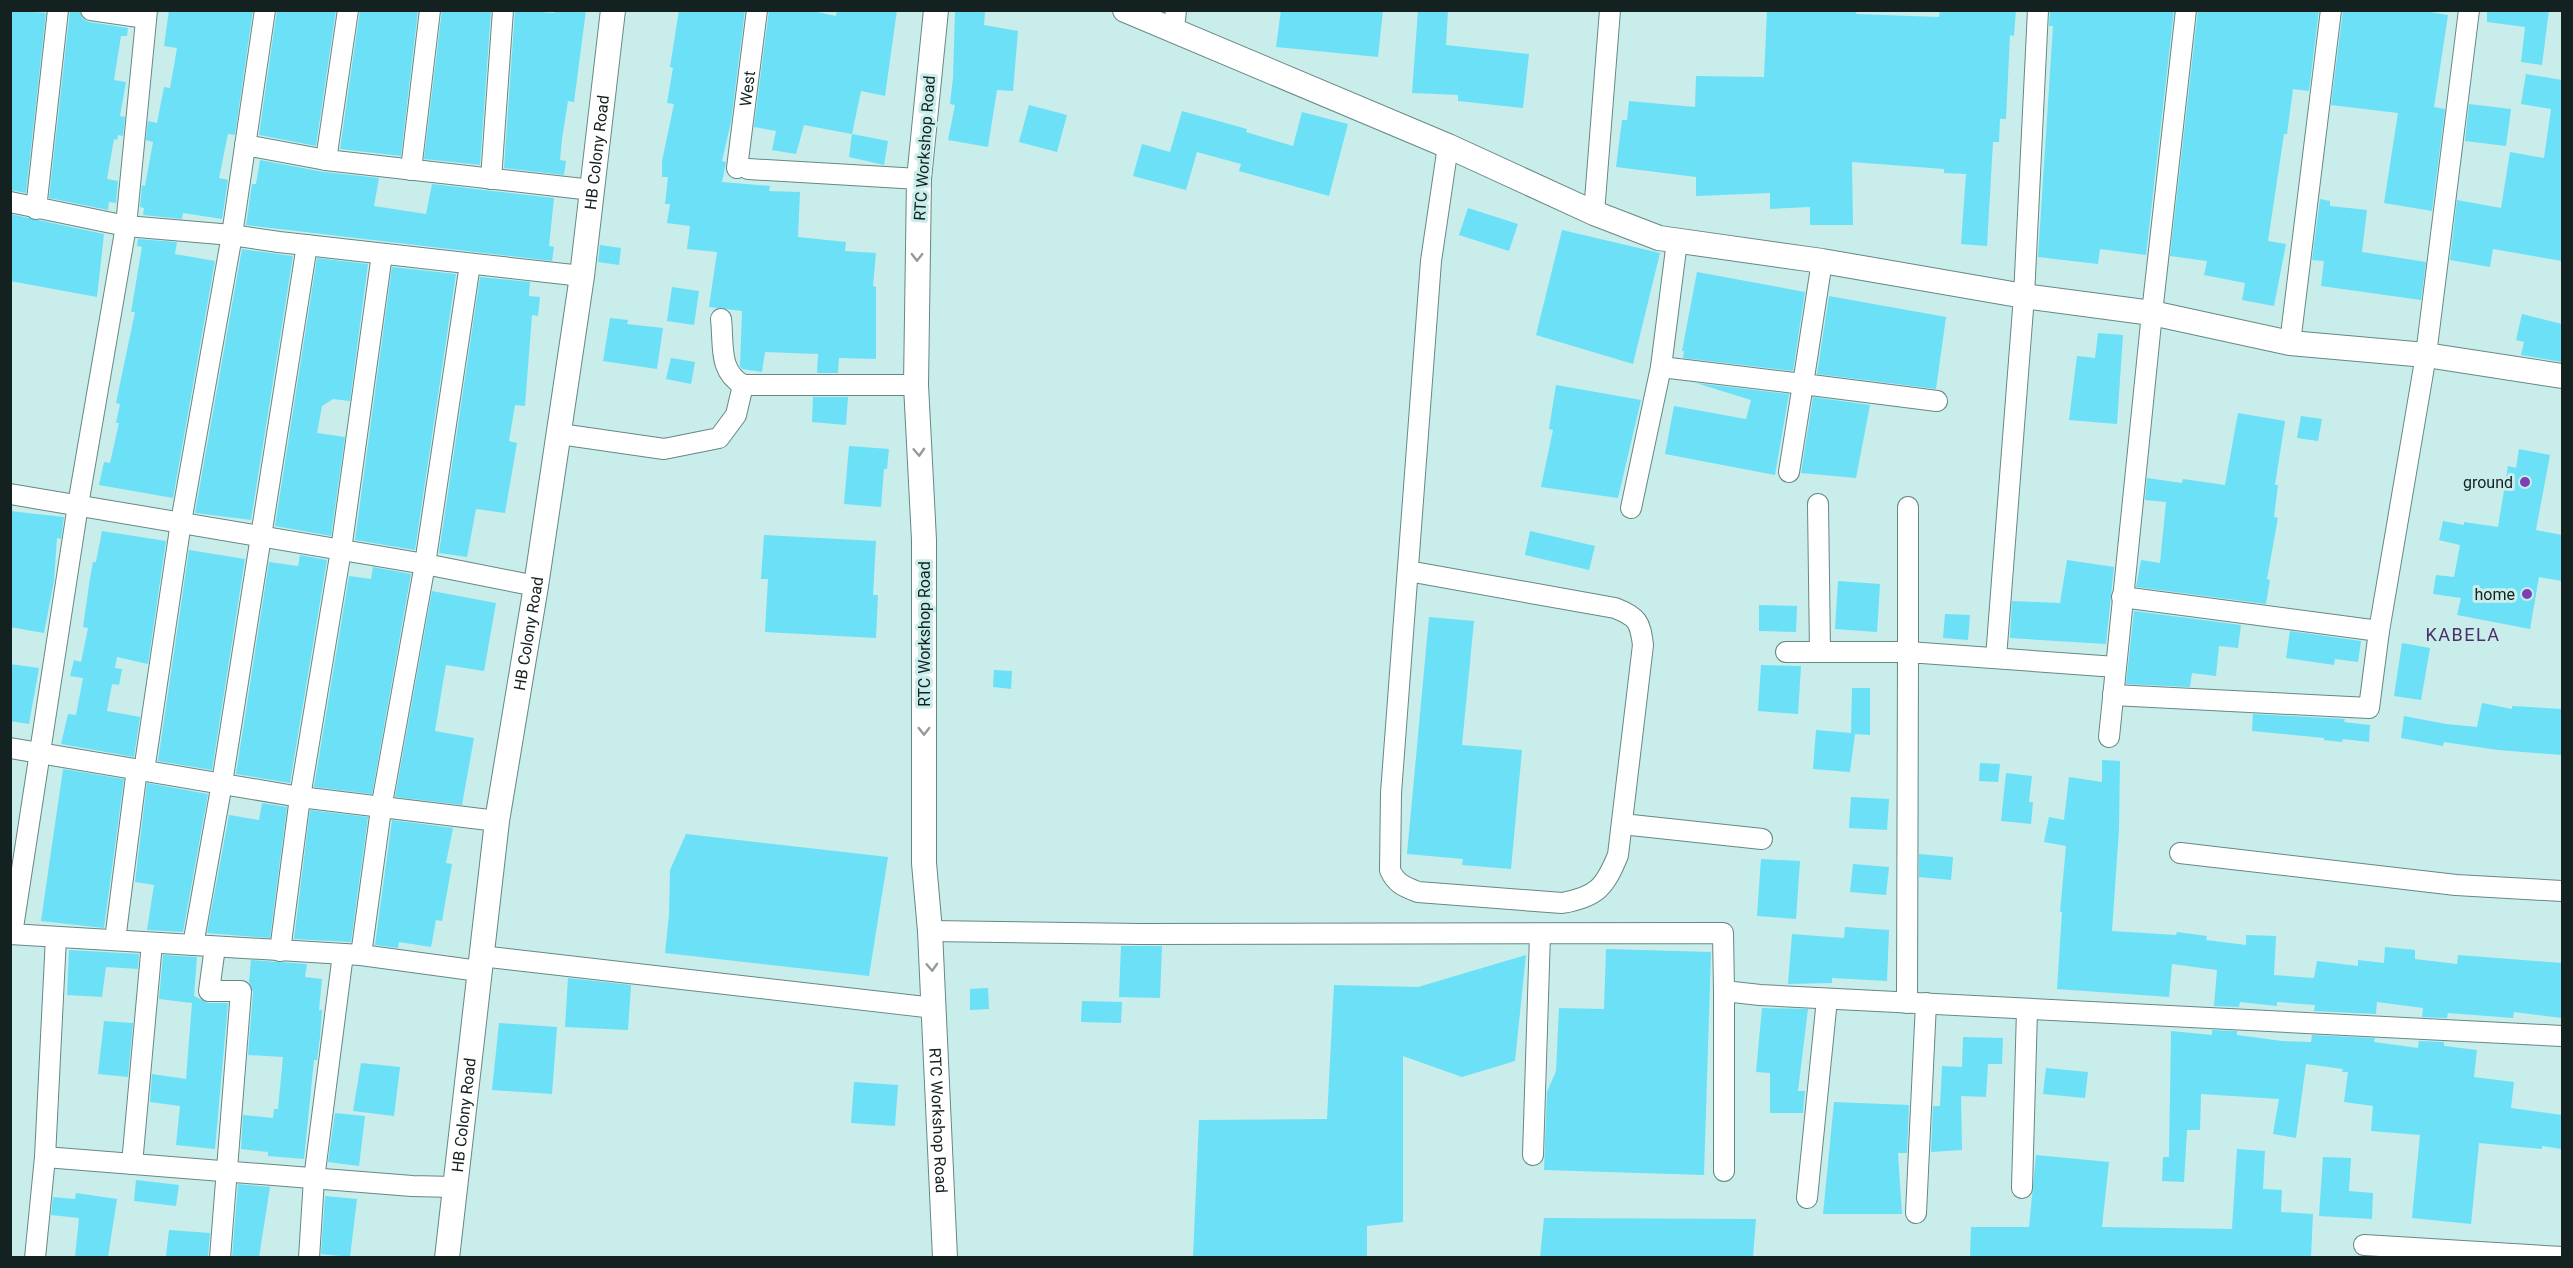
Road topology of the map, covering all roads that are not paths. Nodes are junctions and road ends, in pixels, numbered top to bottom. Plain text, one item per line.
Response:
1 (58, 10) edge
2 (91, 10) edge
3 (265, 10) edge
4 (348, 10) edge
5 (430, 10) edge
6 (503, 10) edge
7 (613, 10) edge
8 (757, 10) edge
9 (936, 10) edge
10 (1125, 10) edge
11 (1610, 10) edge
12 (2038, 10) edge
13 (2186, 10) edge
14 (2331, 10) edge
15 (2469, 10) edge
16 (146, 14) edge
17 (1175, 20) edge
18 (246, 145) junction
19 (1448, 146) junction
20 (326, 160) junction
21 (411, 170) junction
22 (919, 178) junction
23 (491, 179) junction
24 (592, 190) junction
25 (10, 202) edge
26 (36, 209) junction
27 (1594, 213) junction
28 (126, 226) junction
29 (232, 235) junction
30 (1677, 241) junction
31 (307, 246) junction
32 (382, 254) junction
33 (1822, 261) junction
34 (470, 264) junction
35 (582, 276) junction
36 (2024, 296) junction
37 (2152, 313) junction
38 (721, 319) dead end
39 (2290, 343) junction
40 (2426, 355) junction
41 (1661, 367) junction
42 (2562, 376) edge
43 (1803, 384) junction
44 (744, 385) junction
45 (916, 385) junction
46 (1937, 401) dead end
47 (560, 434) junction
48 (1789, 472) dead end
49 (10, 494) edge
50 (78, 504) junction
51 (1818, 504) dead end
52 (1908, 507) dead end
53 (1631, 508) dead end
54 (181, 522) junction
55 (261, 537) junction
56 (341, 550) junction
57 (425, 564) junction
58 (1408, 571) junction
59 (536, 586) junction
60 (2122, 597) junction
61 (2379, 631) junction
62 (1786, 652) dead end
63 (1820, 652) junction
64 (1908, 652) junction
65 (1996, 658) junction
66 (2116, 667) junction
67 (2114, 695) junction
68 (2109, 738) dead end
69 (10, 748) edge
70 (40, 753) junction
71 (140, 770) junction
72 (222, 783) junction
73 (300, 797) junction
74 (381, 809) junction
75 (497, 821) junction
76 (1622, 824) junction
77 (1762, 839) dead end
78 (2181, 853) dead end
79 (2562, 891) edge
80 (930, 931) junction
81 (11, 934) edge
82 (1540, 934) junction
83 (56, 936) junction
84 (116, 940) junction
85 (152, 943) junction
86 (193, 945) junction
87 (215, 947) junction
88 (280, 951) junction
89 (352, 955) junction
90 (480, 963) junction
91 (1724, 991) junction
92 (1827, 999) junction
93 (1916, 1003) junction
94 (934, 1008) junction
95 (2027, 1010) junction
96 (2562, 1036) edge
97 (1533, 1155) dead end
98 (45, 1157) junction
99 (132, 1164) junction
100 (1724, 1171) dead end
101 (228, 1172) junction
102 (314, 1179) junction
103 (454, 1187) junction
104 (2022, 1188) dead end
105 (1807, 1198) dead end
106 (1916, 1213) dead end
107 (2364, 1245) dead end
108 (35, 1257) edge
109 (220, 1257) edge
110 (309, 1257) edge
111 (447, 1257) edge
112 (945, 1257) edge
113 (2562, 1257) edge

1 - 26 street
2 - 16 street
3 - 18 street
4 - 20 street
5 - 21 street
6 - 23 street
7 - 24 street, HB Colony Road
8 - 22 street, West
9 - 22 street, RTC Workshop Road
10 - 17 street
11 - 27 street
12 - 36 street
13 - 37 street
14 - 39 street
15 - 40 street
16 - 28 street
17 - 19 street
18 - 20 street
18 - 29 street
19 - 27 street
19 - 58 street
20 - 21 street
21 - 23 street
22 -> 45 street, RTC Workshop Road
23 - 24 street
24 - 35 street, HB Colony Road
25 - 26 street
26 - 28 street
27 - 30 street
28 - 29 street
28 - 50 street
29 - 31 street
29 - 54 street
30 - 33 street
30 - 41 street
31 - 32 street
31 - 55 street
32 - 34 street
32 - 56 street
33 - 36 street
33 - 43 street
34 - 35 street
34 - 57 street
35 - 47 street, HB Colony Road
36 - 37 street
36 - 65 street
37 - 39 street
37 - 60 street
38 - 44 street
39 - 40 street
40 - 42 street
40 - 61 street
41 - 43 street
41 - 53 street
43 - 46 street
43 - 48 street
44 - 45 street
44 - 47 street
45 -> 80 street, RTC Workshop Road
47 - 59 street, HB Colony Road
49 - 50 street
50 - 54 street
50 - 70 street
51 - 63 street
52 - 64 street
54 - 55 street
54 - 71 street
55 - 56 street
55 - 72 street
56 - 57 street
56 - 73 street
57 - 59 street
57 - 74 street
58 - 76 street
58 - 76 street
59 - 75 street, HB Colony Road
60 - 61 street
60 - 66 street
61 - 67 street
62 - 63 street
63 - 64 street
64 - 65 street
64 - 93 street
65 - 66 street
66 - 67 street
67 - 68 street
69 - 70 street
70 - 71 street
70 - 81 street
71 - 72 street
71 - 84 street
72 - 73 street
72 - 86 street
73 - 74 street
73 - 88 street
74 - 75 street
74 - 89 street
75 - 90 street, HB Colony Road
76 - 77 street
78 - 79 street
80 - 82 street
80 -> 94 street, RTC Workshop Road
81 - 83 street
82 - 91 street
82 - 97 street
83 - 84 street
83 - 98 street
84 - 85 street
85 - 86 street
85 - 99 street
86 - 87 street
87 - 88 street
87 - 101 street
88 - 89 street
89 - 90 street
89 - 102 street
90 - 94 street
90 - 103 street, HB Colony Road
91 - 92 street
91 - 100 street
92 - 93 street
92 - 105 street
93 - 95 street
93 - 106 street
94 - 112 street, RTC Workshop Road
95 - 96 street
95 - 104 street
98 - 99 street
98 - 108 street
99 - 101 street
101 - 102 street
101 - 109 street
102 - 103 street
102 - 110 street
103 - 111 street, HB Colony Road
107 - 113 street

